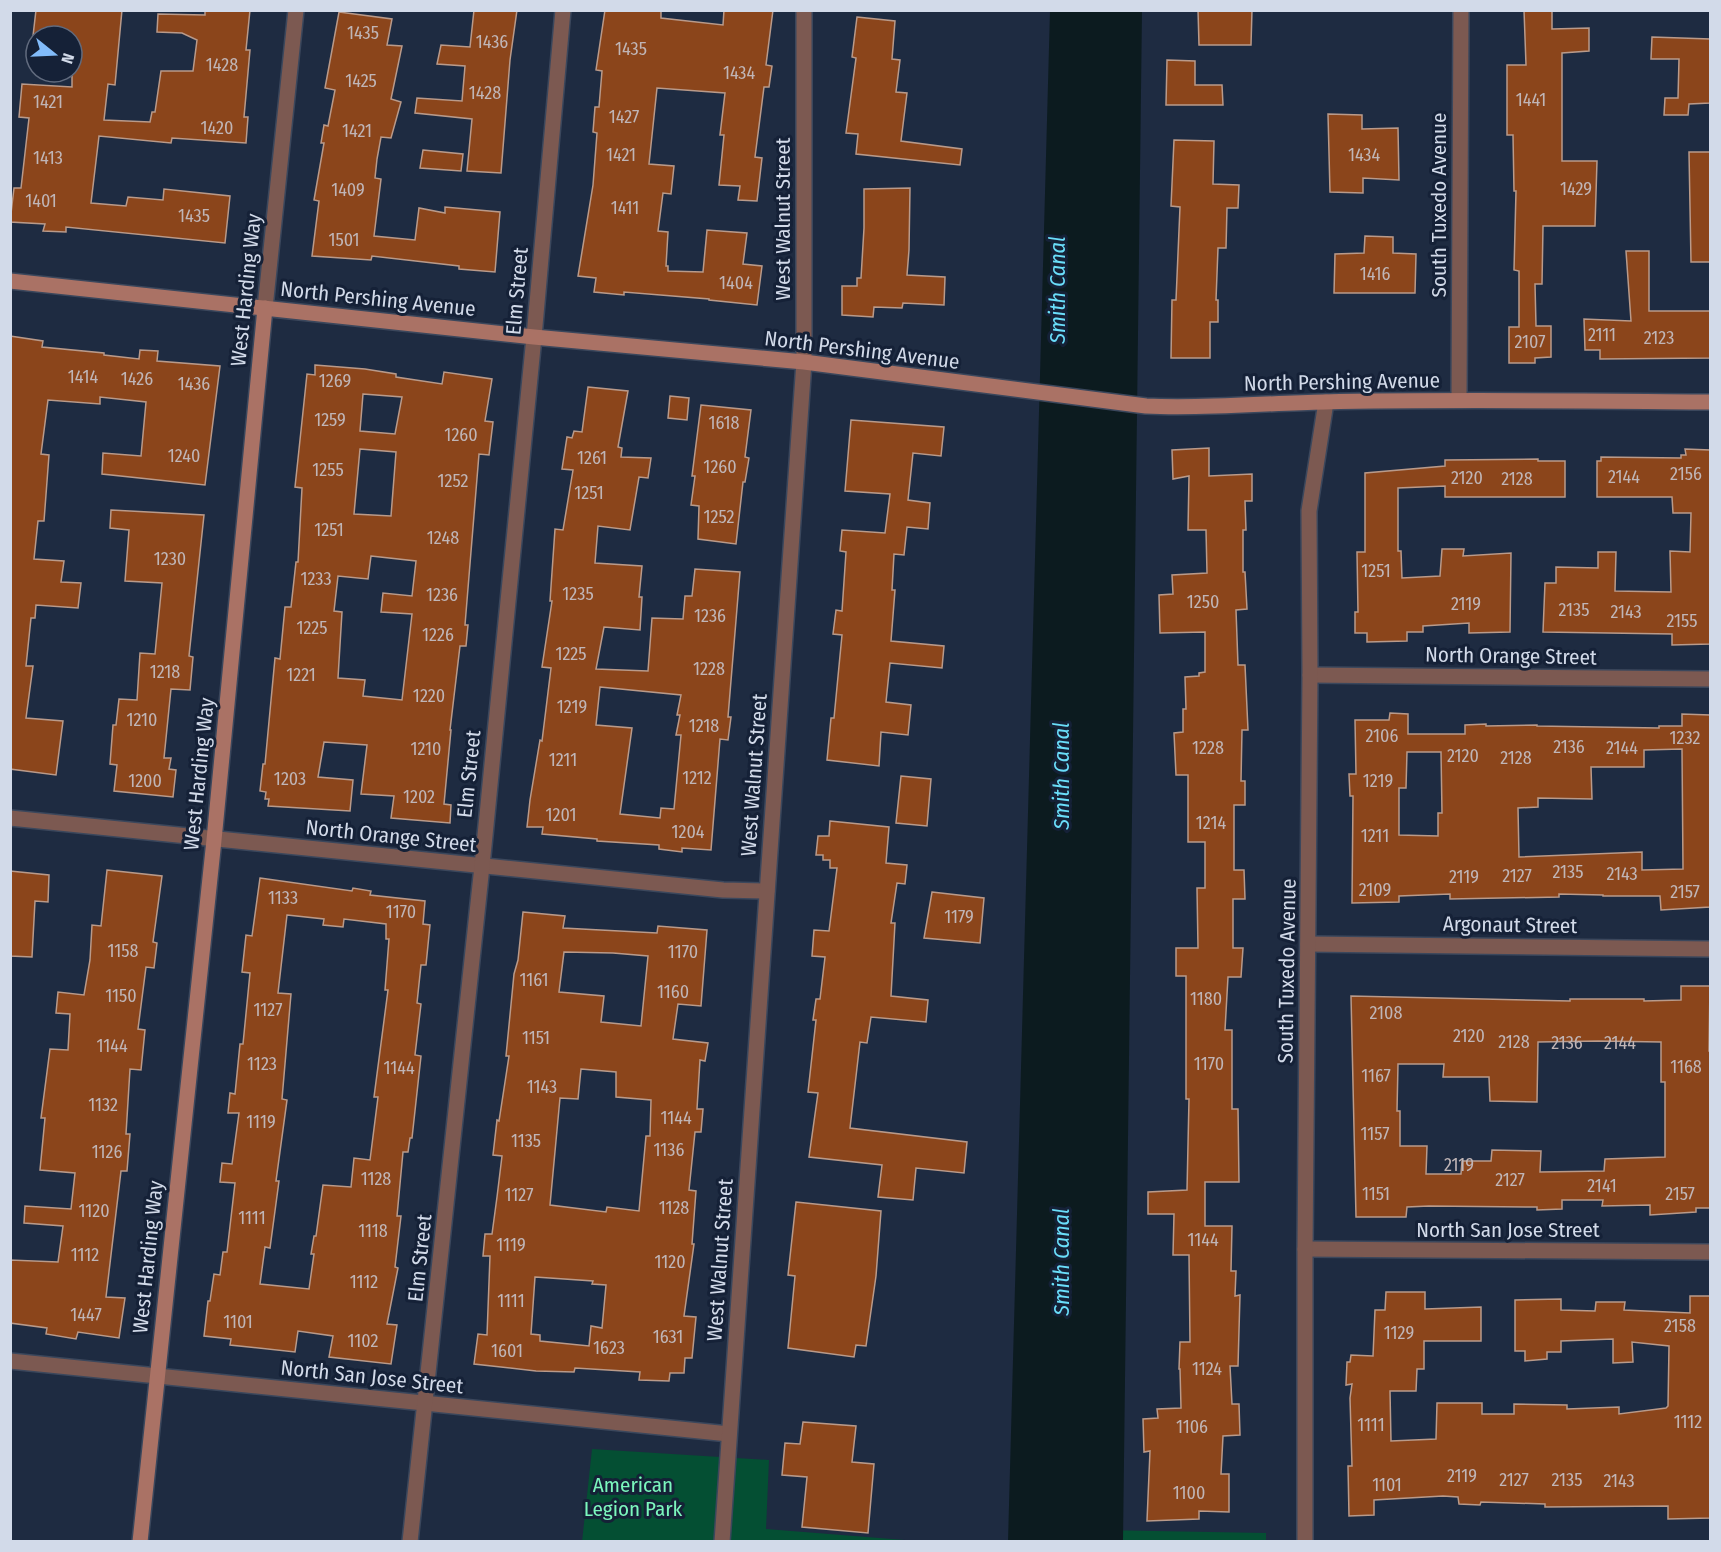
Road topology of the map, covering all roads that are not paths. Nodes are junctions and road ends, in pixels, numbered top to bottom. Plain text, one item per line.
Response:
1 (296, 10) edge
2 (563, 10) edge
3 (804, 10) edge
4 (1461, 10) edge
5 (10, 280) edge
6 (265, 308) junction
7 (534, 338) junction
8 (804, 362) junction
9 (1459, 400) junction
10 (1326, 402) junction
11 (1710, 402) edge
12 (1310, 675) junction
13 (1710, 679) edge
14 (10, 818) edge
15 (214, 840) junction
16 (482, 866) junction
17 (767, 891) junction
18 (1308, 944) junction
19 (1710, 949) edge
20 (1305, 1249) junction
21 (1710, 1252) edge
22 (10, 1361) edge
23 (157, 1376) junction
24 (424, 1403) junction
25 (729, 1434) junction
26 (140, 1542) edge
27 (410, 1542) edge
28 (722, 1542) edge
29 (1305, 1542) edge

1 - 6 street, West Harding Way
2 - 7 street, Elm Street
3 - 8 street, West Walnut Street
4 - 9 street, South Tuxedo Avenue
5 - 6 main road, North Pershing Avenue
6 - 7 main road, North Pershing Avenue
6 - 15 main road, West Harding Way
7 - 8 main road, North Pershing Avenue
7 - 16 street, Elm Street
8 - 10 main road, North Pershing Avenue
8 - 17 street, West Walnut Street
9 - 10 main road, North Pershing Avenue
9 - 11 main road, North Pershing Avenue
10 - 12 street, South Tuxedo Avenue
12 - 13 street, North Orange Street
12 - 18 street, South Tuxedo Avenue
14 - 15 street, North Orange Street
15 - 16 street, North Orange Street
15 - 23 main road, West Harding Way
16 - 17 street, North Orange Street
16 - 24 street, Elm Street
17 - 25 street, West Walnut Street
18 - 19 street, Argonaut Street
18 - 20 street, South Tuxedo Avenue
20 - 21 street, North San Jose Street
20 - 29 street, South Tuxedo Avenue
22 - 23 street, North San Jose Street
23 - 24 street, North San Jose Street
23 - 26 main road, West Harding Way
24 - 25 street, North San Jose Street
24 - 27 street, Elm Street
25 - 28 street, West Walnut Street

